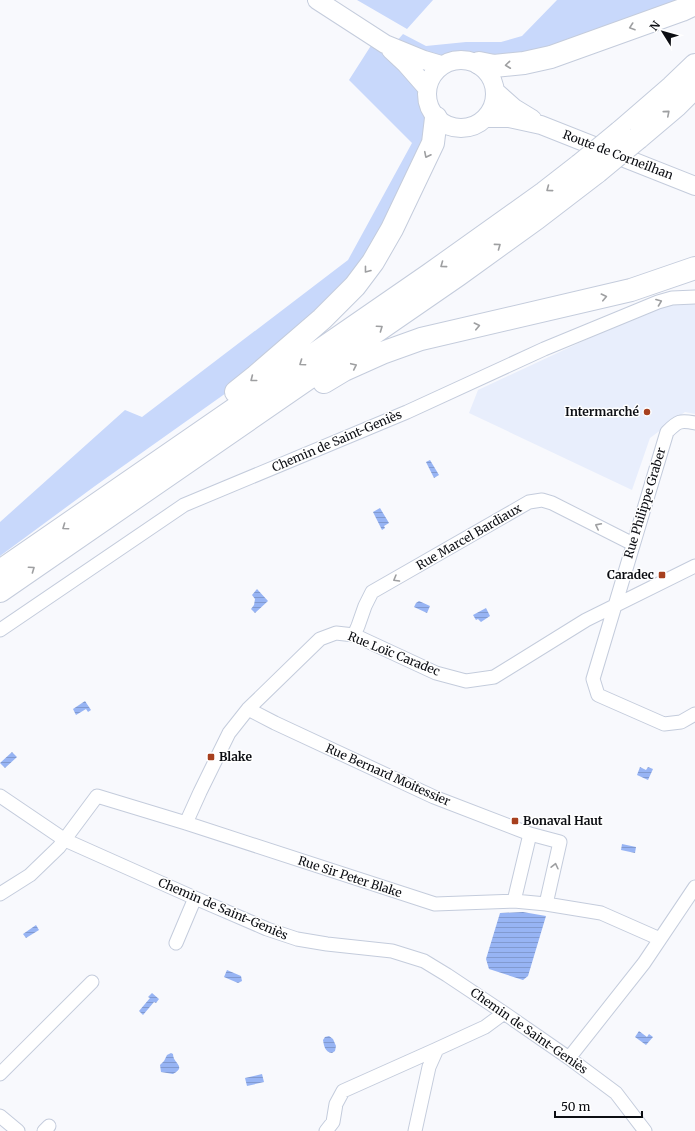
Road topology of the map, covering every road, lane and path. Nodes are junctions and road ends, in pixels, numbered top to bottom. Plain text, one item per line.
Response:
1 (317, 0) edge
2 (695, 4) edge
3 (384, 44) junction
4 (479, 63) junction
5 (441, 65) junction
6 (695, 65) edge
7 (695, 87) edge
8 (427, 88) junction
9 (496, 92) junction
10 (436, 118) junction
11 (486, 118) junction
12 (541, 125) junction
13 (629, 135) junction
14 (589, 169) junction
15 (695, 185) edge
16 (695, 268) edge
17 (695, 297) edge
18 (695, 423) edge
19 (140, 494) junction
20 (97, 504) junction
21 (633, 544) junction
22 (695, 566) edge
23 (0, 571) edge
24 (0, 591) edge
25 (615, 605) junction
26 (0, 630) edge
27 (354, 635) junction
28 (248, 708) junction
29 (695, 714) edge
30 (0, 796) edge
31 (186, 823) junction
32 (530, 834) junction
33 (64, 840) junction
34 (695, 887) edge
35 (0, 894) edge
36 (195, 898) junction
37 (514, 901) junction
38 (546, 904) junction
39 (660, 939) junction
40 (176, 943) dead end
41 (92, 982) dead end
42 (504, 1013) junction
43 (437, 1049) junction
44 (569, 1058) junction
45 (0, 1074) edge
46 (0, 1116) edge
47 (18, 1131) edge
48 (326, 1131) edge
49 (415, 1131) edge
50 (645, 1131) edge

1 - 3 street
2 -> 4 highway
3 - 5 street
3 - 8 street
4 - 5 street
4 - 9 street
5 - 8 street
6 - 13 highway
13 -> 7 highway
8 - 10 street
9 - 11 street
9 - 12 street, Route de Corneilhan
10 - 11 street
10 -> 20 highway
11 - 12 street, Route de Corneilhan
12 - 15 street, Route de Corneilhan
13 - 14 highway, bridge
19 -> 14 highway
14 -> 20 highway
19 -> 16 highway
26 -> 17 street, Chemin de Saint-Geniès
18 - 21 street, Rue Philippe Graber
24 -> 19 highway
20 -> 23 highway
21 - 25 street, Rue Philippe Graber
21 -> 27 street, Rue Marcel Bardiaux
22 - 25 street, Rue Loïc Caradec
25 - 27 street, Rue Loïc Caradec
25 - 29 street, Rue Philippe Graber
27 - 28 street, Rue Loïc Caradec
28 - 31 street, Rue Loïc Caradec
28 - 32 street, Rue Bernard Moitessier
30 - 33 street, Chemin de Saint-Geniès
31 - 33 street, Rue Sir Peter Blake
31 - 37 street, Rue Sir Peter Blake
32 - 37 street
38 -> 32 street, Rue Bernard Moitessier
33 - 35 street
33 - 36 street, Chemin de Saint-Geniès
34 - 39 street
36 - 40 street
36 - 42 street, Chemin de Saint-Geniès
37 - 38 street, Rue Sir Peter Blake
38 - 39 street, Rue Sir Peter Blake
39 - 44 street
41 - 45 street
42 - 43 street
42 - 44 street, Chemin de Saint-Geniès
43 - 48 street
43 - 49 street
44 - 50 street, Chemin de Saint-Geniès
46 - 47 street

